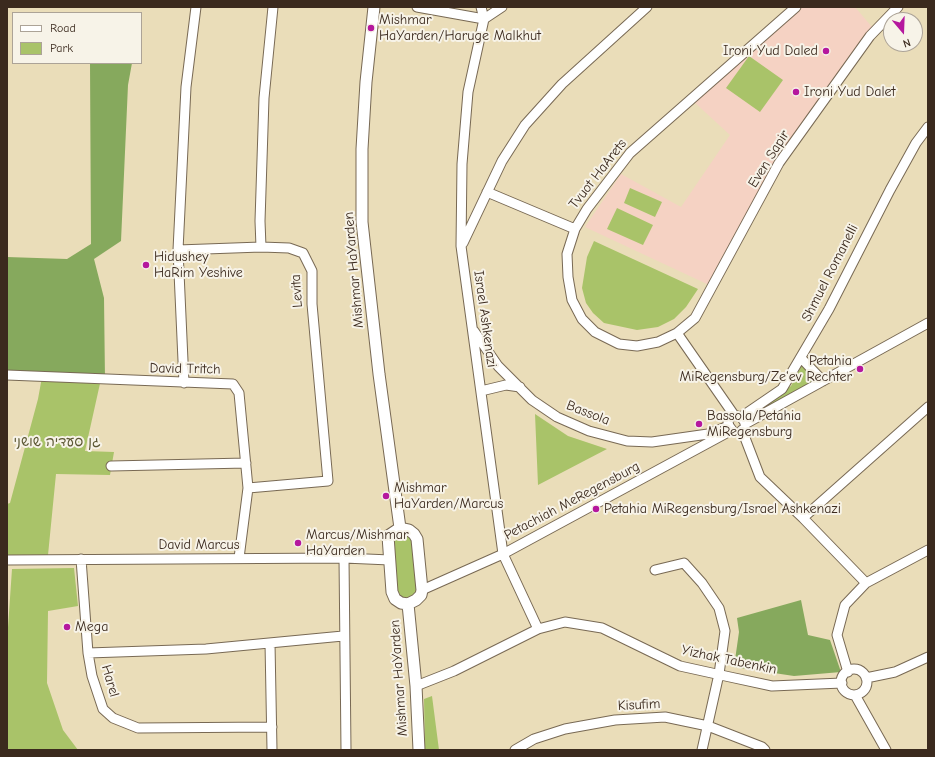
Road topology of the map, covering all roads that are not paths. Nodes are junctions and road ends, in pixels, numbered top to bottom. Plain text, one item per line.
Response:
1 (196, 7) edge
2 (273, 7) edge
3 (374, 7) edge
4 (417, 7) edge
5 (480, 7) edge
6 (502, 7) edge
7 (647, 7) edge
8 (796, 7) edge
9 (898, 7) edge
10 (484, 20) junction
11 (928, 127) edge
12 (487, 192) junction
13 (575, 229) junction
14 (461, 246) junction
15 (261, 247) junction
16 (178, 250) junction
17 (928, 323) edge
18 (472, 330) junction
19 (677, 333) junction
20 (801, 358) junction
21 (7, 376) edge
22 (822, 381) junction
23 (184, 383) junction
24 (520, 387) junction
25 (481, 391) junction
26 (928, 407) edge
27 (737, 424) junction
28 (246, 463) junction
29 (111, 466) dead end
30 (248, 488) junction
31 (803, 518) junction
32 (400, 528) junction
33 (928, 550) edge
34 (503, 554) junction
35 (239, 558) junction
36 (344, 558) junction
37 (81, 559) junction
38 (7, 560) edge
39 (390, 560) junction
40 (654, 570) dead end
41 (866, 583) junction
42 (422, 590) junction
43 (408, 604) junction
44 (538, 629) junction
45 (344, 636) junction
46 (270, 643) junction
47 (88, 653) junction
48 (928, 657) edge
49 (848, 672) junction
50 (719, 674) junction
51 (866, 678) junction
52 (842, 683) junction
53 (416, 686) junction
54 (855, 695) junction
55 (708, 726) junction
56 (272, 727) junction
57 (272, 750) edge
58 (346, 750) edge
59 (419, 750) edge
60 (514, 750) edge
61 (702, 750) edge
62 (765, 750) edge
63 (886, 750) edge

1 - 16 street
2 - 15 street
3 - 32 street, Mishmar HaYarden
4 - 10 street
5 - 10 street, Israel Ashkenazi
6 - 10 street
7 - 12 street
8 - 13 street, Tvuot HaArets
9 - 19 street, Even Sapir
10 - 14 street, Israel Ashkenazi
11 - 20 street, Shmuel Romanelli
12 - 13 street
12 - 14 street
13 - 19 street, Tvuot HaArets
14 - 18 street, Israel Ashkenazi
15 - 16 street, Levita
15 - 30 street, Levita
16 - 23 street
17 - 22 street, Petachiah MeRegensburg
18 - 24 street, Bassola
18 - 25 street, Israel Ashkenazi
19 - 27 street
20 - 22 street
20 - 27 street, Shmuel Romanelli
21 - 23 street, David Tritch
22 - 27 street, Petachiah MeRegensburg
23 - 28 street, David Tritch
24 - 25 street
24 - 27 street, Bassola
25 - 34 street, Israel Ashkenazi
26 - 31 street
27 - 31 street
27 - 34 street, Petachiah MeRegensburg
28 - 29 street
28 - 30 street, David Tritch
30 - 35 street, David Tritch
31 - 41 street
32 - 39 street
32 - 42 street
33 - 41 street
34 - 42 street, Petachiah MeRegensburg
34 - 44 street, Israel Ashkenazi
35 - 36 street, David Marcus
35 - 37 street, David Marcus
36 - 39 street, David Marcus
36 - 45 street
37 - 38 street, David Marcus
37 - 47 street, Harel
39 - 43 street
40 - 50 street
41 - 49 street
42 - 43 street
43 - 53 street, Mishmar HaYarden
44 - 50 street, Yizhak Tabenkin
44 - 53 street, Yizhak Tabenkin
45 - 46 street
45 - 58 street
46 - 47 street
46 - 56 street
47 - 56 street, Harel
48 - 51 street
49 - 51 street
49 - 52 street
50 - 52 street, Yizhak Tabenkin
50 - 55 street
51 - 54 street
52 - 54 street
53 - 59 street, Mishmar HaYarden
54 - 63 street
55 - 60 street, Kisufim
55 - 61 street
55 - 62 street, Kisufim
56 - 57 street

